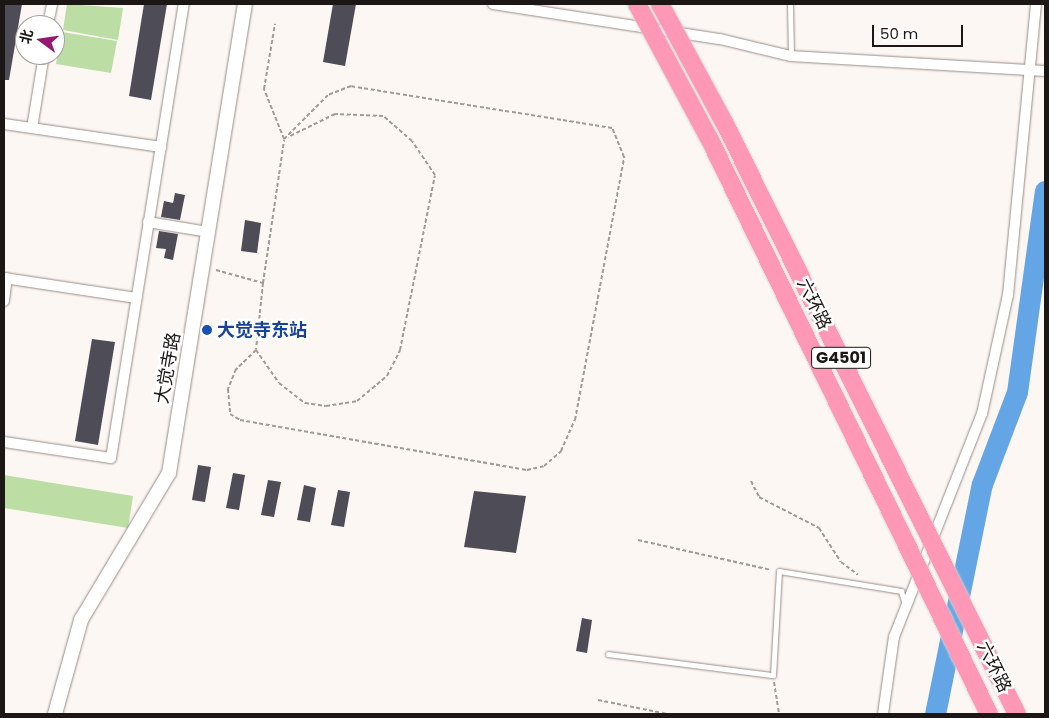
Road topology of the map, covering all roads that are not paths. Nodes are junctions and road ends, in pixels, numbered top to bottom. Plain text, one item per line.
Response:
1 (184, 4) edge
2 (245, 4) edge
3 (493, 4) edge
4 (637, 4) edge
5 (660, 4) edge
6 (790, 4) edge
7 (1036, 4) edge
8 (791, 56) junction
9 (42, 65) edge
10 (1029, 70) junction
11 (1045, 71) edge
12 (4, 124) edge
13 (32, 128) junction
14 (160, 147) junction
15 (148, 222) junction
16 (209, 232) junction
17 (6, 278) edge
18 (136, 298) junction
19 (4, 301) edge
20 (4, 442) edge
21 (906, 608) junction
22 (608, 654) dead end
23 (55, 714) edge
24 (883, 714) edge
25 (989, 714) edge
26 (1017, 714) edge

1 - 14 street
2 - 16 main road, 大觉寺路
3 - 8 street
4 - 25 highway, 六环路 / G4501, bridge
5 - 26 highway, 六环路 / G4501, bridge
6 - 8 lane
7 - 10 street
8 - 10 street
9 - 13 street
10 - 11 street
10 - 21 street
12 - 13 street
13 - 14 street
14 - 15 street
15 - 16 street
15 - 18 street
16 - 23 main road, 大觉寺路
17 - 18 street
17 - 19 street
18 - 20 street
21 - 22 lane
21 - 24 street

